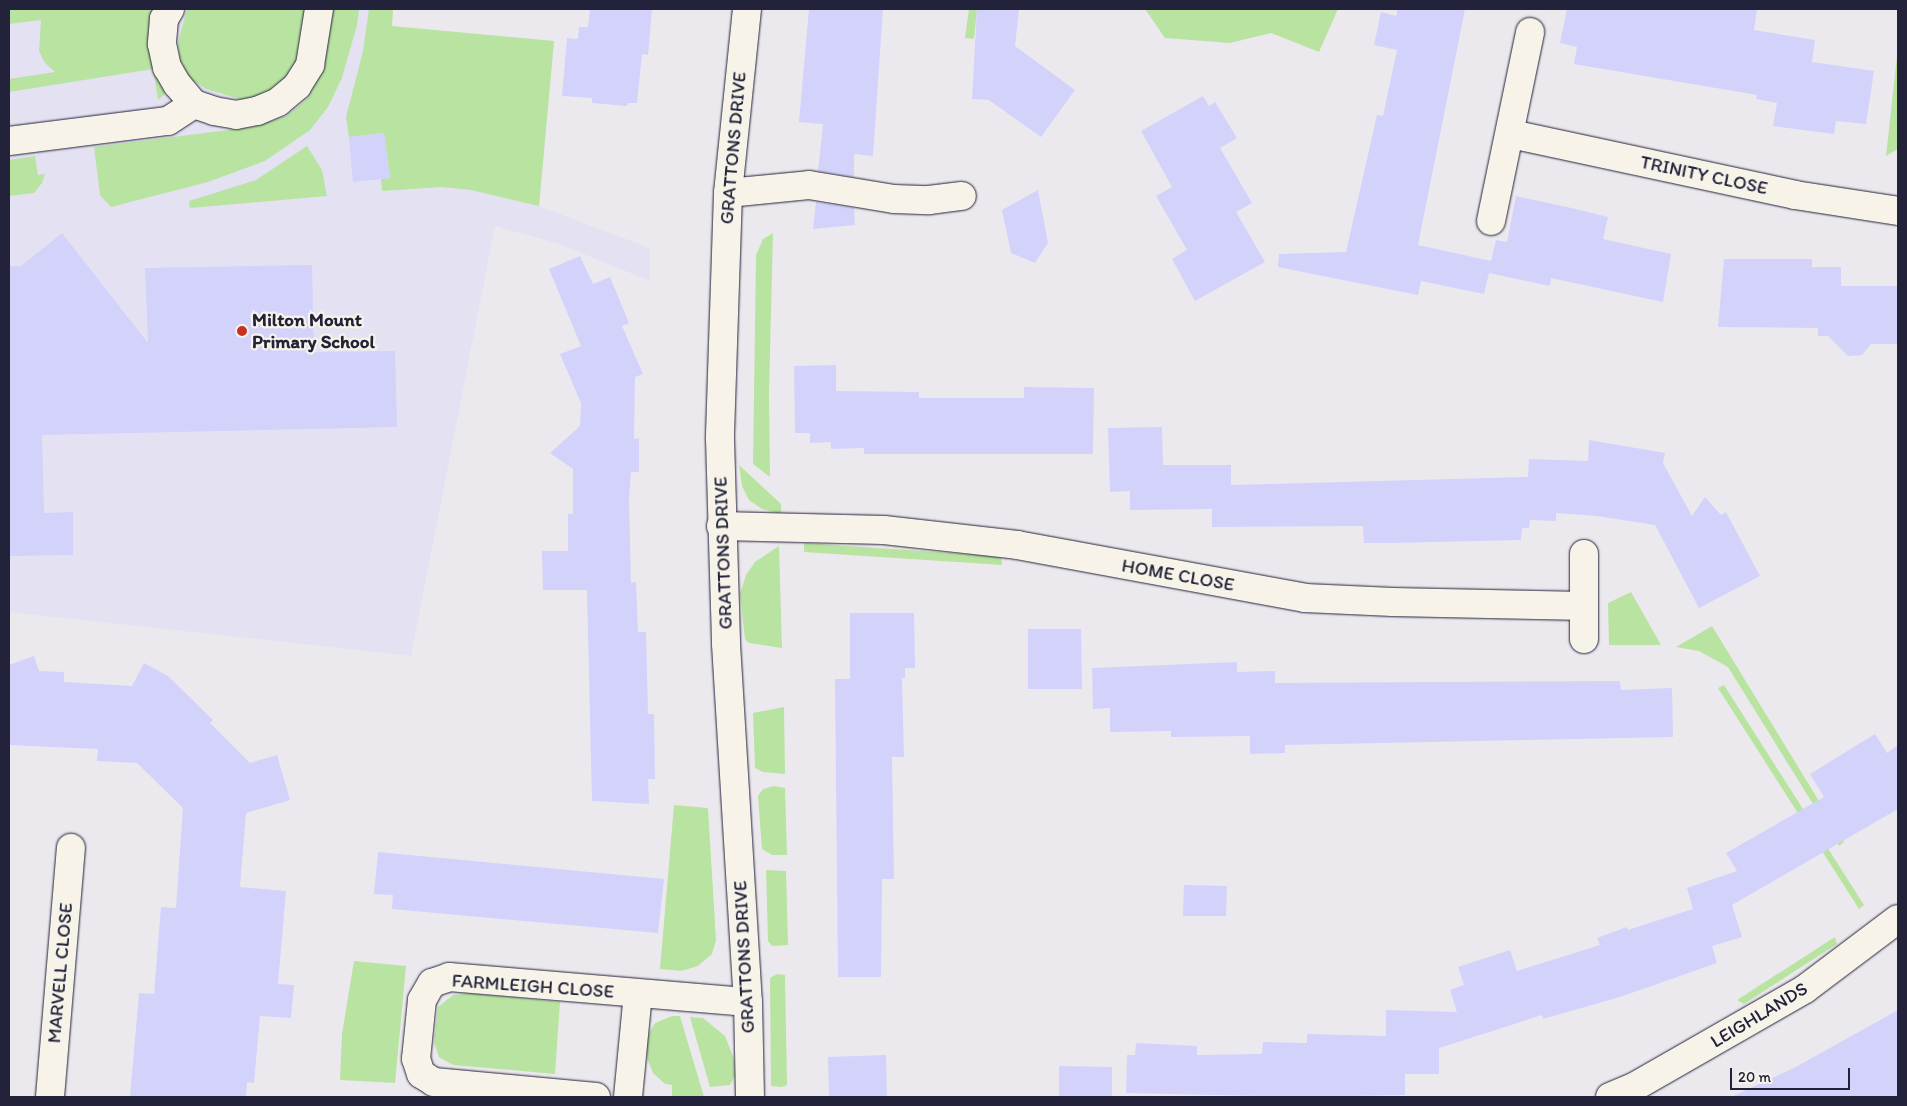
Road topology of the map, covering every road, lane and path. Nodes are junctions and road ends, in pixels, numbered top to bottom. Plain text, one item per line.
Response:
1 (170, 9) edge
2 (319, 9) edge
3 (747, 9) edge
4 (1530, 32) dead end
5 (194, 104) junction
6 (1511, 134) junction
7 (9, 142) edge
8 (728, 193) junction
9 (962, 196) dead end
10 (1898, 211) edge
11 (1491, 221) dead end
12 (722, 526) junction
13 (1584, 554) dead end
14 (1584, 606) junction
15 (1584, 639) dead end
16 (71, 848) dead end
17 (1898, 919) edge
18 (638, 994) junction
19 (748, 1002) junction
20 (50, 1097) edge
21 (596, 1097) edge
22 (628, 1097) edge
23 (750, 1097) edge
24 (1610, 1097) edge

1 - 5 street
2 - 5 street
3 - 8 street, GRATTONS DRIVE
4 - 6 street
5 - 7 street
6 - 10 street, TRINITY CLOSE
6 - 11 street
8 - 9 street
8 - 12 street, GRATTONS DRIVE
12 - 14 street, HOME CLOSE
12 - 19 street, GRATTONS DRIVE
13 - 14 street
14 - 15 street
16 - 20 street, MARVELL CLOSE
17 - 24 street, LEIGHLANDS
18 - 19 street, FARMLEIGH CLOSE
18 - 21 street, FARMLEIGH CLOSE
18 - 22 street, FARMLEIGH CLOSE
19 - 23 street, GRATTONS DRIVE

